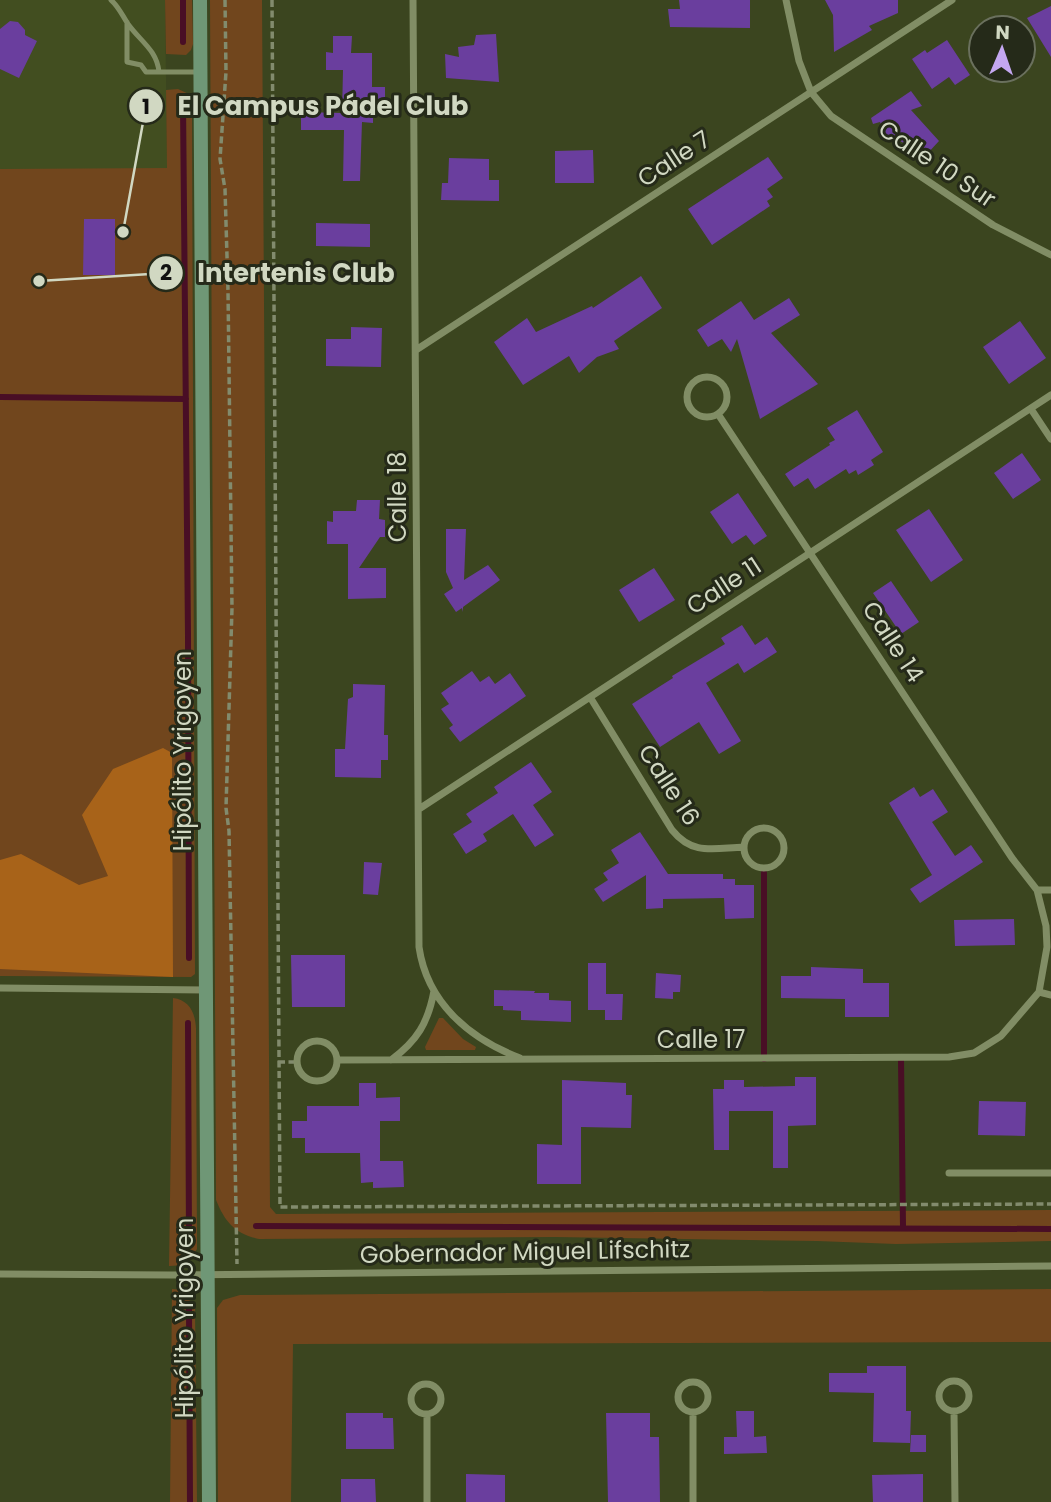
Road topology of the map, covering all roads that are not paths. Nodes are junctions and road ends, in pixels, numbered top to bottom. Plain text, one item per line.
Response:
1 (111, 0) edge
2 (201, 0) edge
3 (414, 0) edge
4 (786, 0) edge
5 (952, 0) edge
6 (127, 22) junction
7 (159, 72) junction
8 (201, 72) junction
9 (811, 93) junction
10 (1051, 256) edge
11 (416, 350) junction
12 (1051, 395) edge
13 (1031, 409) junction
14 (718, 414) junction
15 (1051, 439) edge
16 (811, 553) junction
17 (590, 697) junction
18 (419, 809) junction
19 (744, 847) junction
20 (1037, 890) junction
21 (1051, 890) edge
22 (0, 988) edge
23 (206, 990) junction
24 (434, 991) junction
25 (1039, 992) junction
26 (1051, 995) edge
27 (338, 1060) junction
28 (390, 1060) junction
29 (524, 1060) junction
30 (949, 1173) dead end
31 (1051, 1173) edge
32 (1051, 1266) edge
33 (0, 1274) edge
34 (208, 1275) junction
35 (954, 1411) junction
36 (693, 1412) junction
37 (427, 1415) junction
38 (209, 1502) edge
39 (427, 1502) edge
40 (693, 1502) edge
41 (955, 1502) edge

1 - 6 lane
2 - 8 main road, Hipólito Yrigoyen
3 - 11 street, Calle 18
4 - 9 street
5 - 9 street, Calle 7
6 - 7 lane
6 - 7 lane
7 - 8 lane
8 - 23 main road, Hipólito Yrigoyen
9 - 10 street, Calle 10 Sur
9 - 11 street, Calle 7
11 - 18 street, Calle 18
12 - 13 street, Calle 11
13 - 15 street
13 - 16 street, Calle 11
14 - 14 street
14 - 16 street, Calle 14
16 - 17 street, Calle 11
16 - 20 street, Calle 14
17 - 18 street, Calle 11
17 - 19 street, Calle 16
18 - 24 street, Calle 18
19 - 19 street
20 - 21 street
20 - 25 street
22 - 23 street
23 - 34 main road, Hipólito Yrigoyen
24 - 28 street
24 - 29 street, Calle 18
25 - 26 street
25 - 29 street, Calle 17
27 - 27 street
27 - 28 street, Calle 17
28 - 29 street, Calle 17
30 - 31 street
32 - 34 street, Gobernador Miguel Lifschitz
33 - 34 street, Gobernador Miguel Lifschitz
34 - 38 main road, Hipólito Yrigoyen
35 - 35 street
35 - 41 street
36 - 36 street
36 - 40 street
37 - 37 street
37 - 39 street

